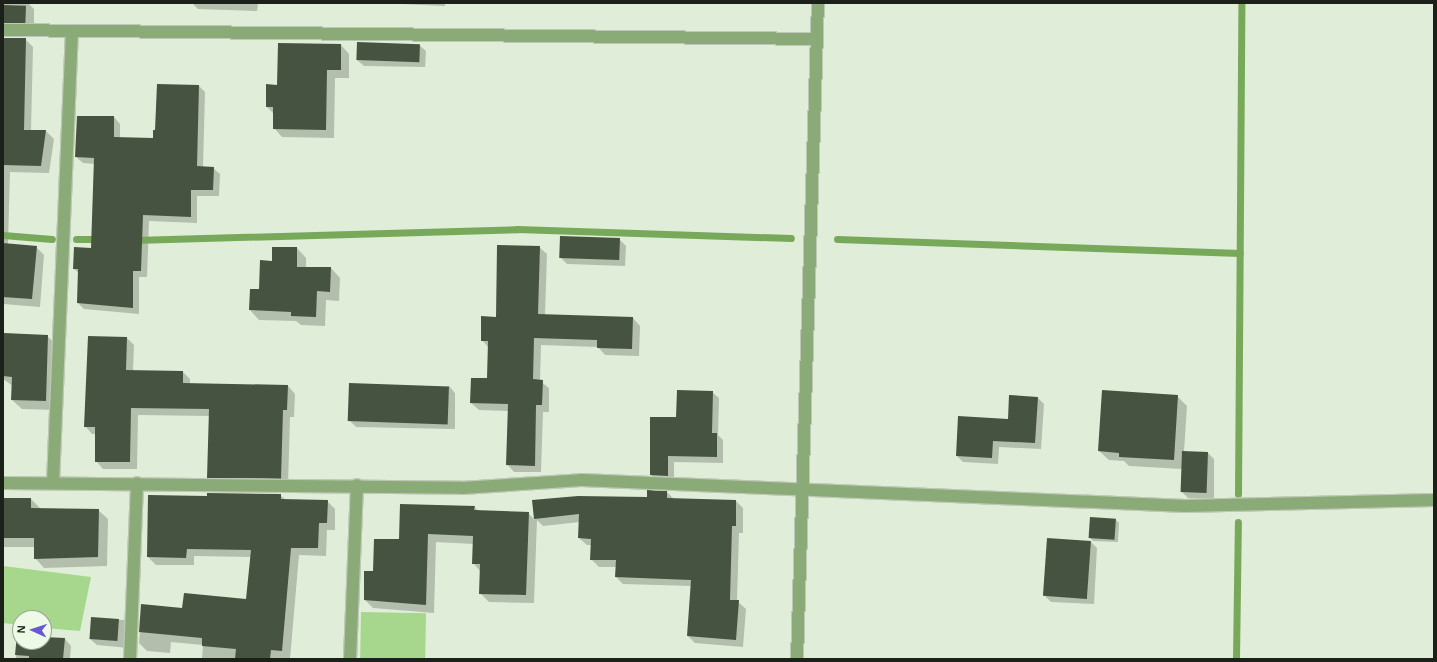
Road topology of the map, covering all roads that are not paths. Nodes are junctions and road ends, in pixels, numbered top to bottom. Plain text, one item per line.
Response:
1 (818, 3) edge
2 (3, 30) edge
3 (72, 32) junction
4 (817, 39) junction
5 (3, 483) edge
6 (52, 483) junction
7 (137, 483) junction
8 (357, 485) junction
9 (801, 488) junction
10 (1434, 500) edge
11 (130, 659) edge
12 (350, 659) edge
13 (797, 659) edge

1 - 4 street
2 - 3 street
3 - 4 street
3 - 6 street
4 - 9 street
5 - 6 street
6 - 7 street
7 - 8 street
7 - 11 street
8 - 9 street
8 - 12 street
9 - 10 street
9 - 13 street

